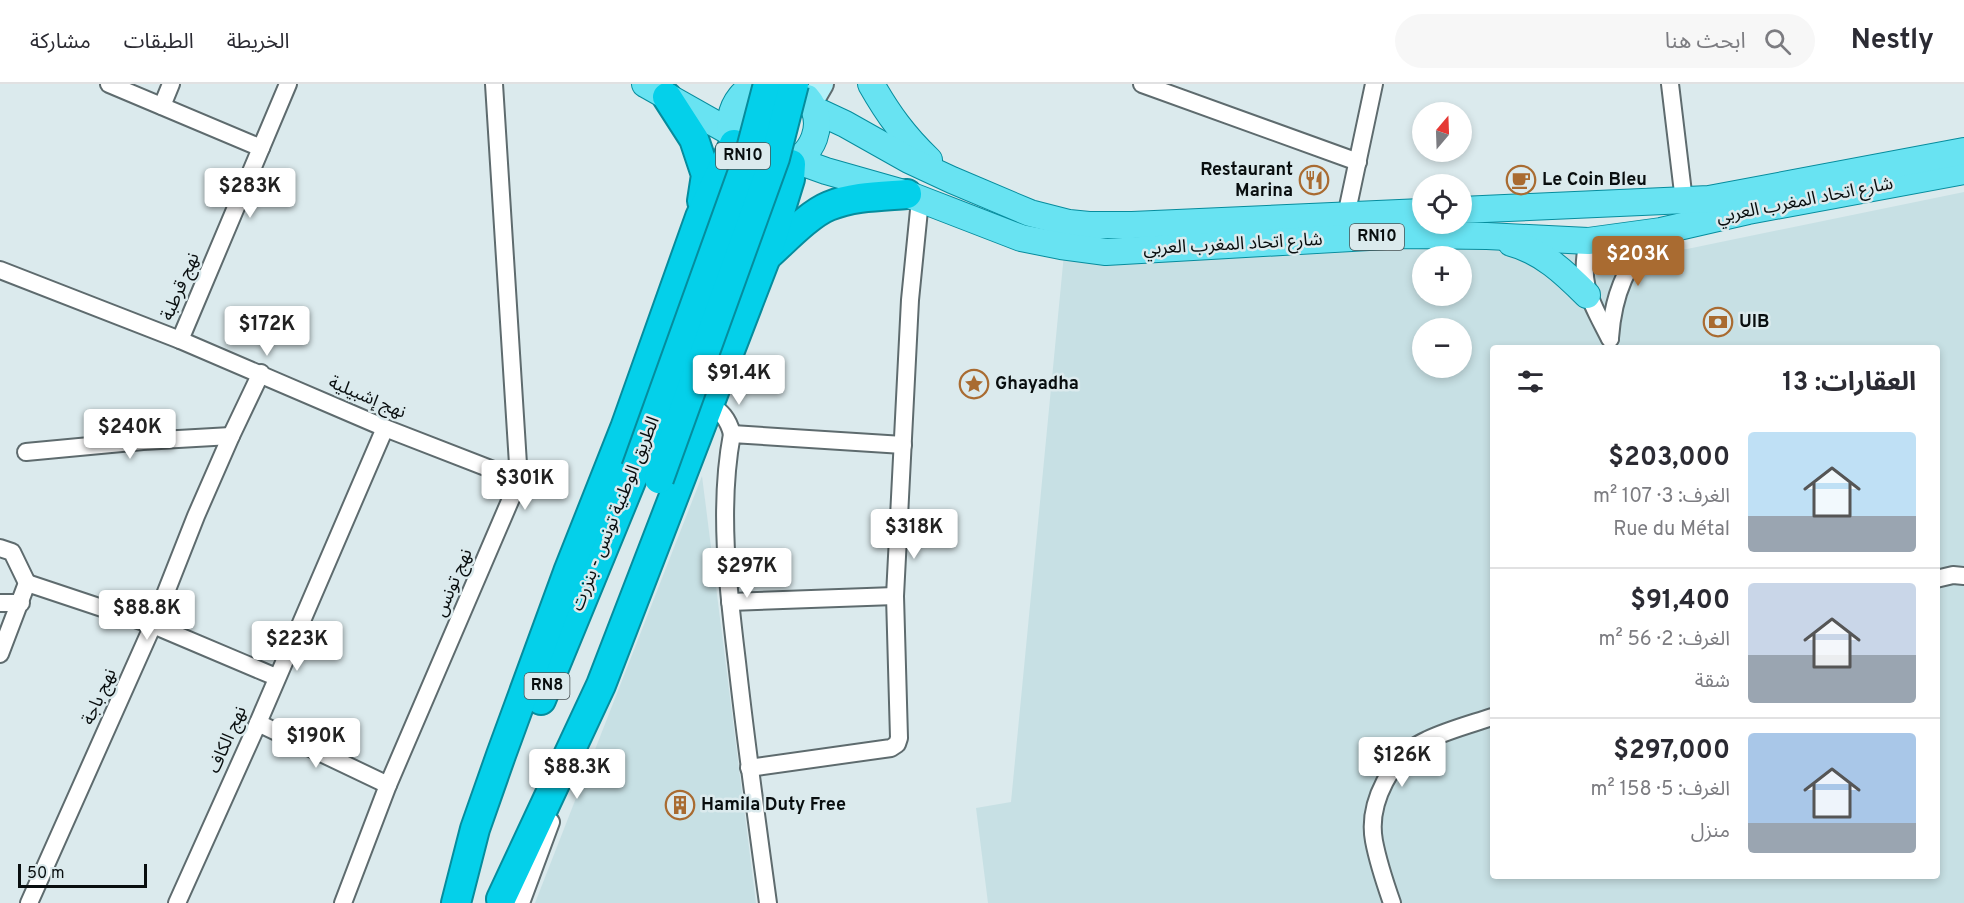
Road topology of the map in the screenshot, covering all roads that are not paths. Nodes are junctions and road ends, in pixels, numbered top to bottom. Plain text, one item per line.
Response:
1 (109, 84) edge
2 (171, 84) edge
3 (288, 84) edge
4 (494, 84) edge
5 (788, 84) edge
6 (871, 84) edge
7 (1142, 84) edge
8 (1374, 84) edge
9 (1670, 84) edge
10 (753, 85) edge
11 (656, 90) edge
12 (810, 95) edge
13 (162, 106) junction
14 (732, 138) junction
15 (261, 148) junction
16 (1964, 151) edge
17 (1358, 162) junction
18 (794, 163) junction
19 (1964, 171) edge
20 (952, 180) junction
21 (914, 197) junction
22 (1684, 201) junction
23 (1472, 209) edge
24 (1412, 213) edge
25 (1346, 216) junction
26 (700, 217) junction
27 (1661, 231) junction
28 (1487, 236) junction
29 (1588, 241) junction
30 (766, 257) junction
31 (0, 270) edge
32 (1587, 295) junction
33 (180, 340) junction
34 (1612, 343) edge
35 (261, 373) junction
36 (709, 403) junction
37 (385, 428) junction
38 (732, 434) junction
39 (231, 436) junction
40 (903, 445) junction
41 (26, 452) dead end
42 (648, 474) junction
43 (519, 480) junction
44 (0, 548) edge
45 (1964, 576) edge
46 (1940, 578) edge
47 (27, 583) junction
48 (895, 596) junction
49 (730, 602) junction
50 (0, 603) edge
51 (21, 603) junction
52 (153, 625) junction
53 (0, 654) edge
54 (276, 677) junction
55 (1490, 718) edge
56 (258, 723) junction
57 (749, 768) junction
58 (388, 785) junction
59 (507, 902) edge
60 (30, 903) edge
61 (177, 903) edge
62 (343, 903) edge
63 (457, 903) edge
64 (768, 903) edge
65 (1392, 903) edge

1 - 13 street
2 - 13 street
3 - 15 street, نهج قرطبة
4 - 43 street, نهج تونس
5 - 12 main road, RN10
6 - 20 main road
7 - 17 street
8 - 17 street
9 - 22 street
10 - 14 main road, RN10
10 - 42 highway, الطريق الوطنية تونس - بنزرت / RN8, bridge
11 - 14 main road, RN10
11 - 26 highway
12 - 18 main road
12 - 20 main road, شارع اتحاد المغرب العربي / RN10
12 - 42 highway, الطريق الوطنية تونس - بنزرت / RN8, bridge
13 - 15 street
14 - 18 main road, RN10
14 - 26 highway
15 - 33 street, نهج قرطبة
16 - 22 main road, شارع اتحاد المغرب العربي
17 - 25 street
18 - 21 main road, شارع اتحاد المغرب العربي / RN10
18 - 30 highway
19 - 27 main road, شارع اتحاد المغرب العربي / RN10
20 - 25 main road, شارع اتحاد المغرب العربي / RN10
21 - 28 main road, شارع اتحاد المغرب العربي / RN10
21 - 30 highway
21 - 40 street
22 - 23 main road, شارع اتحاد المغرب العربي
22 - 29 main road
24 - 25 main road, شارع اتحاد المغرب العربي / RN10
26 - 63 highway
27 - 29 main road, شارع اتحاد المغرب العربي / RN10
27 - 34 street
28 - 29 main road, شارع اتحاد المغرب العربي / RN10
28 - 32 main road
29 - 32 street
30 - 36 highway
31 - 33 street, نهج إشبيلية
32 - 34 street
33 - 35 street, نهج إشبيلية
35 - 37 street, نهج إشبيلية
35 - 39 street, نهج باجة
36 - 38 street
36 - 59 highway, RN8
37 - 43 street, نهج إشبيلية
37 - 54 street, نهج الكاف
38 - 40 street
38 - 49 street
39 - 41 street
39 - 52 street, نهج باجة
40 - 48 street
42 - 59 highway, الطريق الوطنية تونس - بنزرت / RN8
42 - 63 highway, الطريق الوطنية تونس - بنزرت / RN8
43 - 58 street, نهج تونس
44 - 47 street
45 - 46 street
47 - 51 street
47 - 52 street
48 - 49 street
48 - 57 street
49 - 57 street
50 - 51 street
51 - 53 street
52 - 54 street
52 - 60 street, نهج باجة
54 - 56 street, نهج الكاف
55 - 65 street
56 - 58 street
56 - 61 street, نهج الكاف
57 - 64 street
58 - 62 street, نهج تونس

